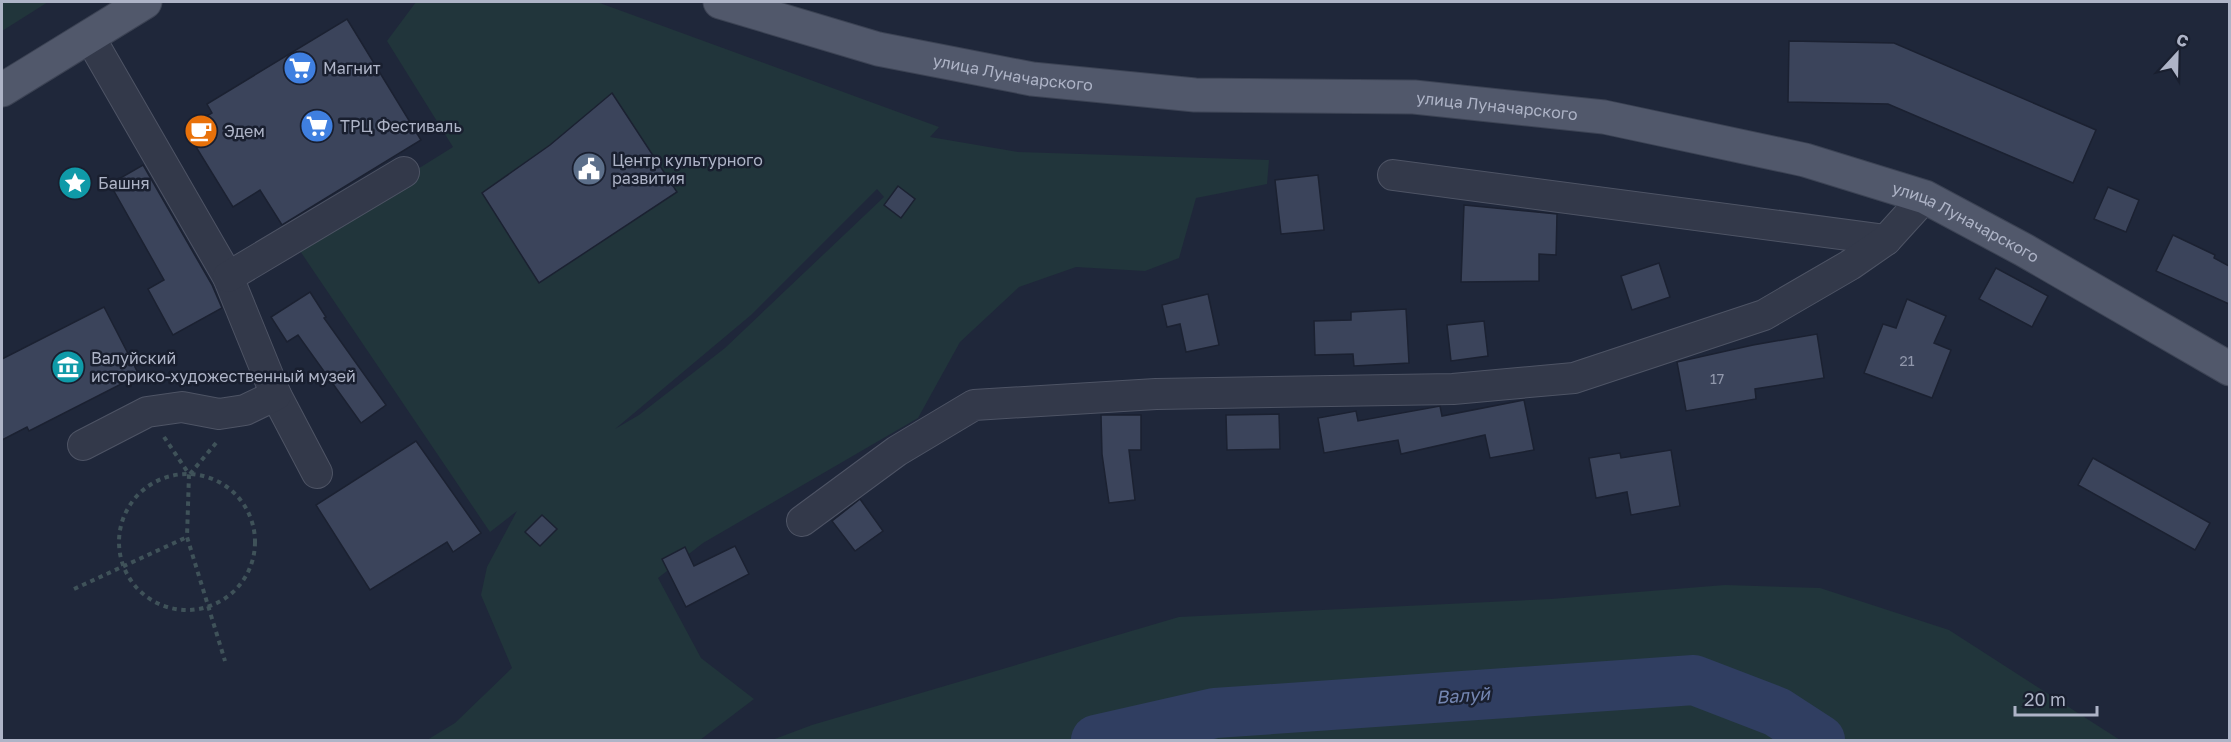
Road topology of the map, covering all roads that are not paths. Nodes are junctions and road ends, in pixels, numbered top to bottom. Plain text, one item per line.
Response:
1 (145, 2) edge
2 (720, 2) edge
3 (89, 36) junction
4 (2, 90) edge
5 (404, 172) dead end
6 (1393, 175) dead end
7 (1925, 197) junction
8 (1886, 240) junction
9 (228, 278) junction
10 (2229, 369) edge
11 (276, 395) junction
12 (83, 445) dead end
13 (317, 473) dead end
14 (802, 521) dead end

1 - 3 main road
2 - 7 main road, улица Луначарского
3 - 4 main road
3 - 9 street
5 - 9 street
6 - 8 street
7 - 8 street
7 - 10 main road, улица Луначарского
8 - 14 street
9 - 11 street
11 - 12 street
11 - 13 street

